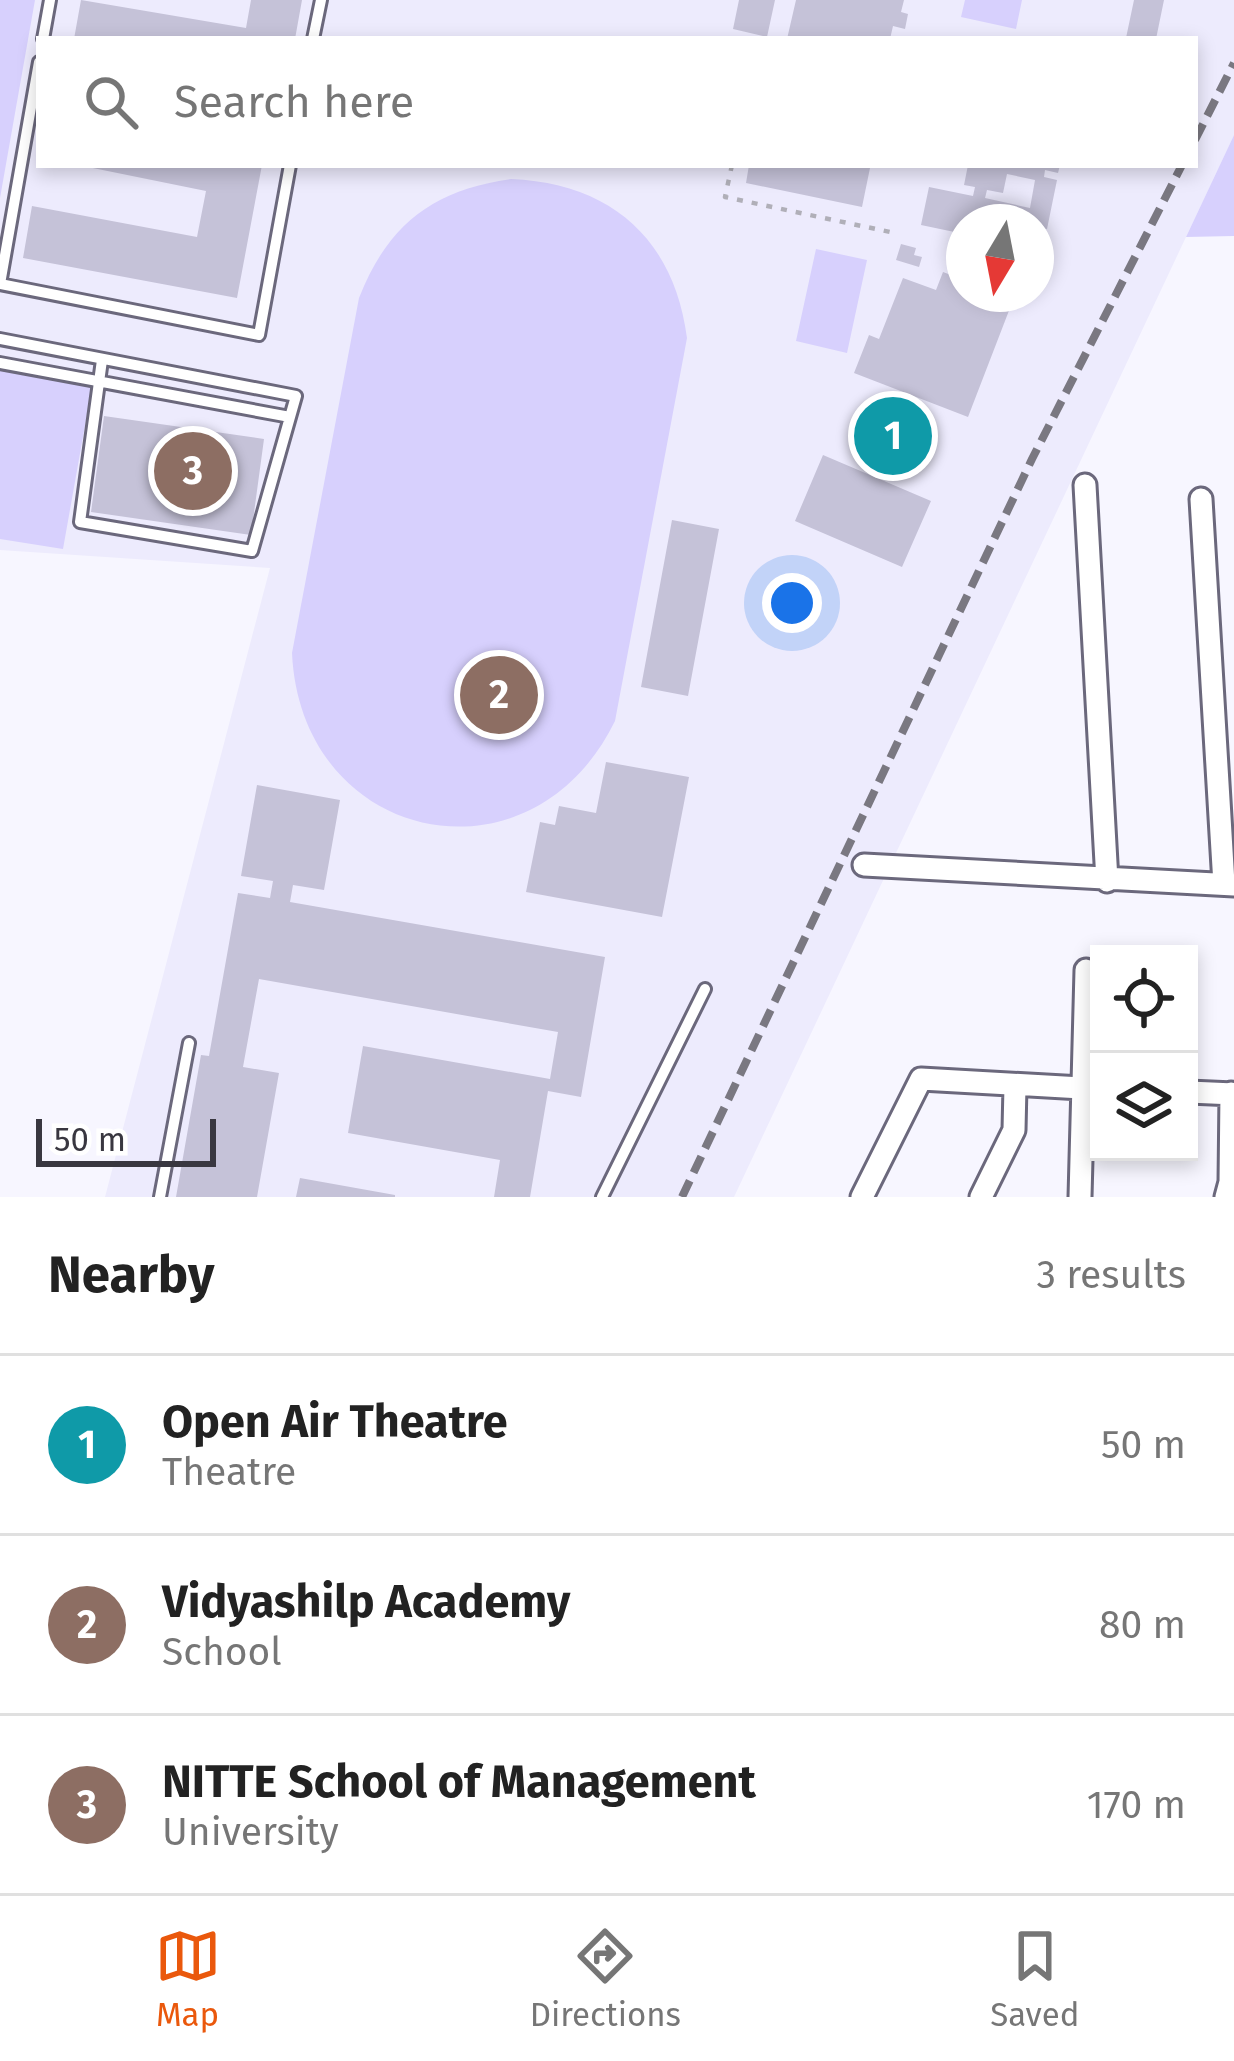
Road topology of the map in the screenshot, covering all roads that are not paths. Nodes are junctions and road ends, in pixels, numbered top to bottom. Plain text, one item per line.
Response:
1 (50, 0) edge
2 (321, 0) edge
3 (44, 36) edge
4 (315, 36) edge
5 (36, 89) edge
6 (289, 168) edge
7 (0, 339) edge
8 (102, 360) junction
9 (0, 363) edge
10 (99, 382) junction
11 (290, 417) junction
12 (1085, 485) dead end
13 (1201, 500) dead end
14 (864, 865) dead end
15 (1107, 881) junction
16 (1229, 884) edge
17 (1086, 970) dead end
18 (705, 989) dead end
19 (189, 1043) dead end
20 (1090, 1053) edge
21 (1015, 1086) junction
22 (1090, 1089) edge
23 (1198, 1092) edge
24 (1232, 1093) edge
25 (1090, 1107) edge
26 (160, 1197) edge
27 (602, 1197) edge
28 (862, 1197) edge
29 (981, 1197) edge
30 (1080, 1197) edge
31 (1226, 1197) edge

1 - 3 lane
2 - 4 lane
5 - 6 lane
7 - 8 lane
8 - 10 lane
8 - 11 lane
9 - 10 lane
10 - 11 lane
10 - 11 lane
12 - 15 street
13 - 16 street
14 - 15 street
15 - 16 street
17 - 20 street
18 - 27 lane
19 - 26 lane
21 - 22 street
21 - 28 street
21 - 29 street
23 - 24 street
24 - 31 street
25 - 30 street

